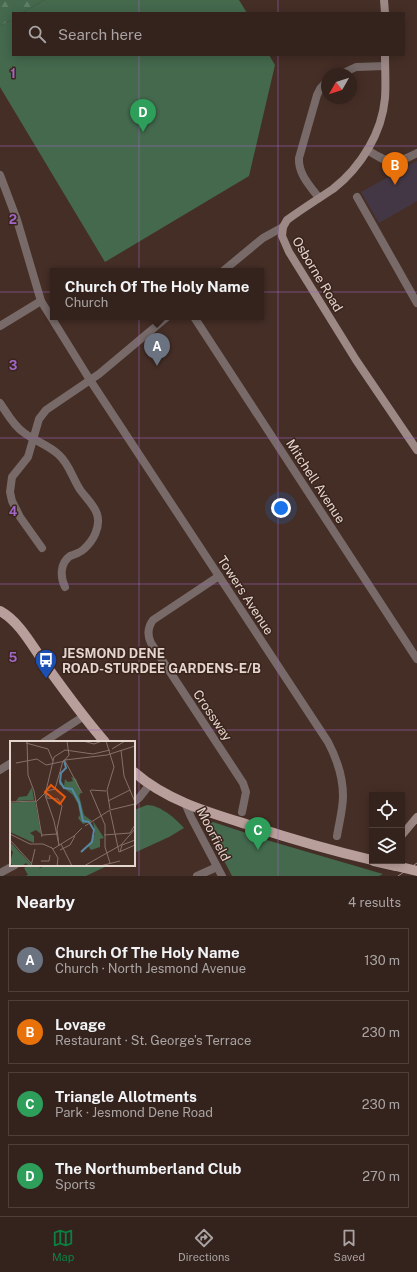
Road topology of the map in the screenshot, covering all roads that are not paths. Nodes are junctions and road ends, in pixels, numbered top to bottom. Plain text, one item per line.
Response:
1 (384, 0) edge
2 (385, 12) edge
3 (385, 56) edge
4 (385, 66) junction
5 (354, 68) edge
6 (321, 88) edge
7 (367, 150) junction
8 (417, 153) edge
9 (0, 175) edge
10 (357, 197) dead end
11 (319, 198) junction
12 (283, 227) junction
13 (227, 268) edge
14 (41, 301) junction
15 (417, 303) edge
16 (50, 316) edge
17 (53, 320) edge
18 (163, 320) edge
19 (196, 320) edge
20 (0, 326) edge
21 (90, 380) junction
22 (0, 403) edge
23 (33, 438) junction
24 (417, 450) edge
25 (42, 548) dead end
26 (219, 576) junction
27 (65, 587) dead end
28 (0, 611) edge
29 (417, 658) edge
30 (84, 716) junction
31 (46, 741) edge
32 (104, 741) edge
33 (10, 764) edge
34 (0, 770) edge
35 (135, 773) edge
36 (150, 784) junction
37 (135, 801) edge
38 (185, 803) junction
39 (242, 812) dead end
40 (417, 817) edge
41 (405, 831) edge
42 (337, 836) dead end
43 (369, 860) edge
44 (392, 864) edge
45 (12, 866) edge
46 (217, 867) junction
47 (417, 871) edge
48 (0, 873) edge
49 (197, 876) edge
50 (222, 876) edge

1 - 2 main road
3 - 4 main road, Osborne Road
4 - 5 street
4 - 7 main road, Osborne Road
6 - 11 street
7 - 8 street
7 - 11 main road, Osborne Road
9 - 14 street, Towers Avenue
10 - 15 street
11 - 12 main road, Osborne Road
12 - 13 street
12 - 24 main road, Osborne Road
14 - 16 street, Towers Avenue
14 - 20 street
17 - 21 street, Towers Avenue
18 - 21 street
19 - 29 street, Mitchell Avenue
21 - 23 street
21 - 26 street, Towers Avenue
22 - 23 street
23 - 25 street
23 - 27 street
26 - 39 street, Crossway
26 - 42 street, Towers Avenue
28 - 30 main road
30 - 31 street
30 - 32 main road
33 - 34 street
35 - 36 main road
36 - 37 street
36 - 38 main road
38 - 43 main road
38 - 46 street, Moorfield
40 - 41 main road
44 - 47 main road, bridge
45 - 48 street
46 - 49 street
46 - 50 street, Moorfield

